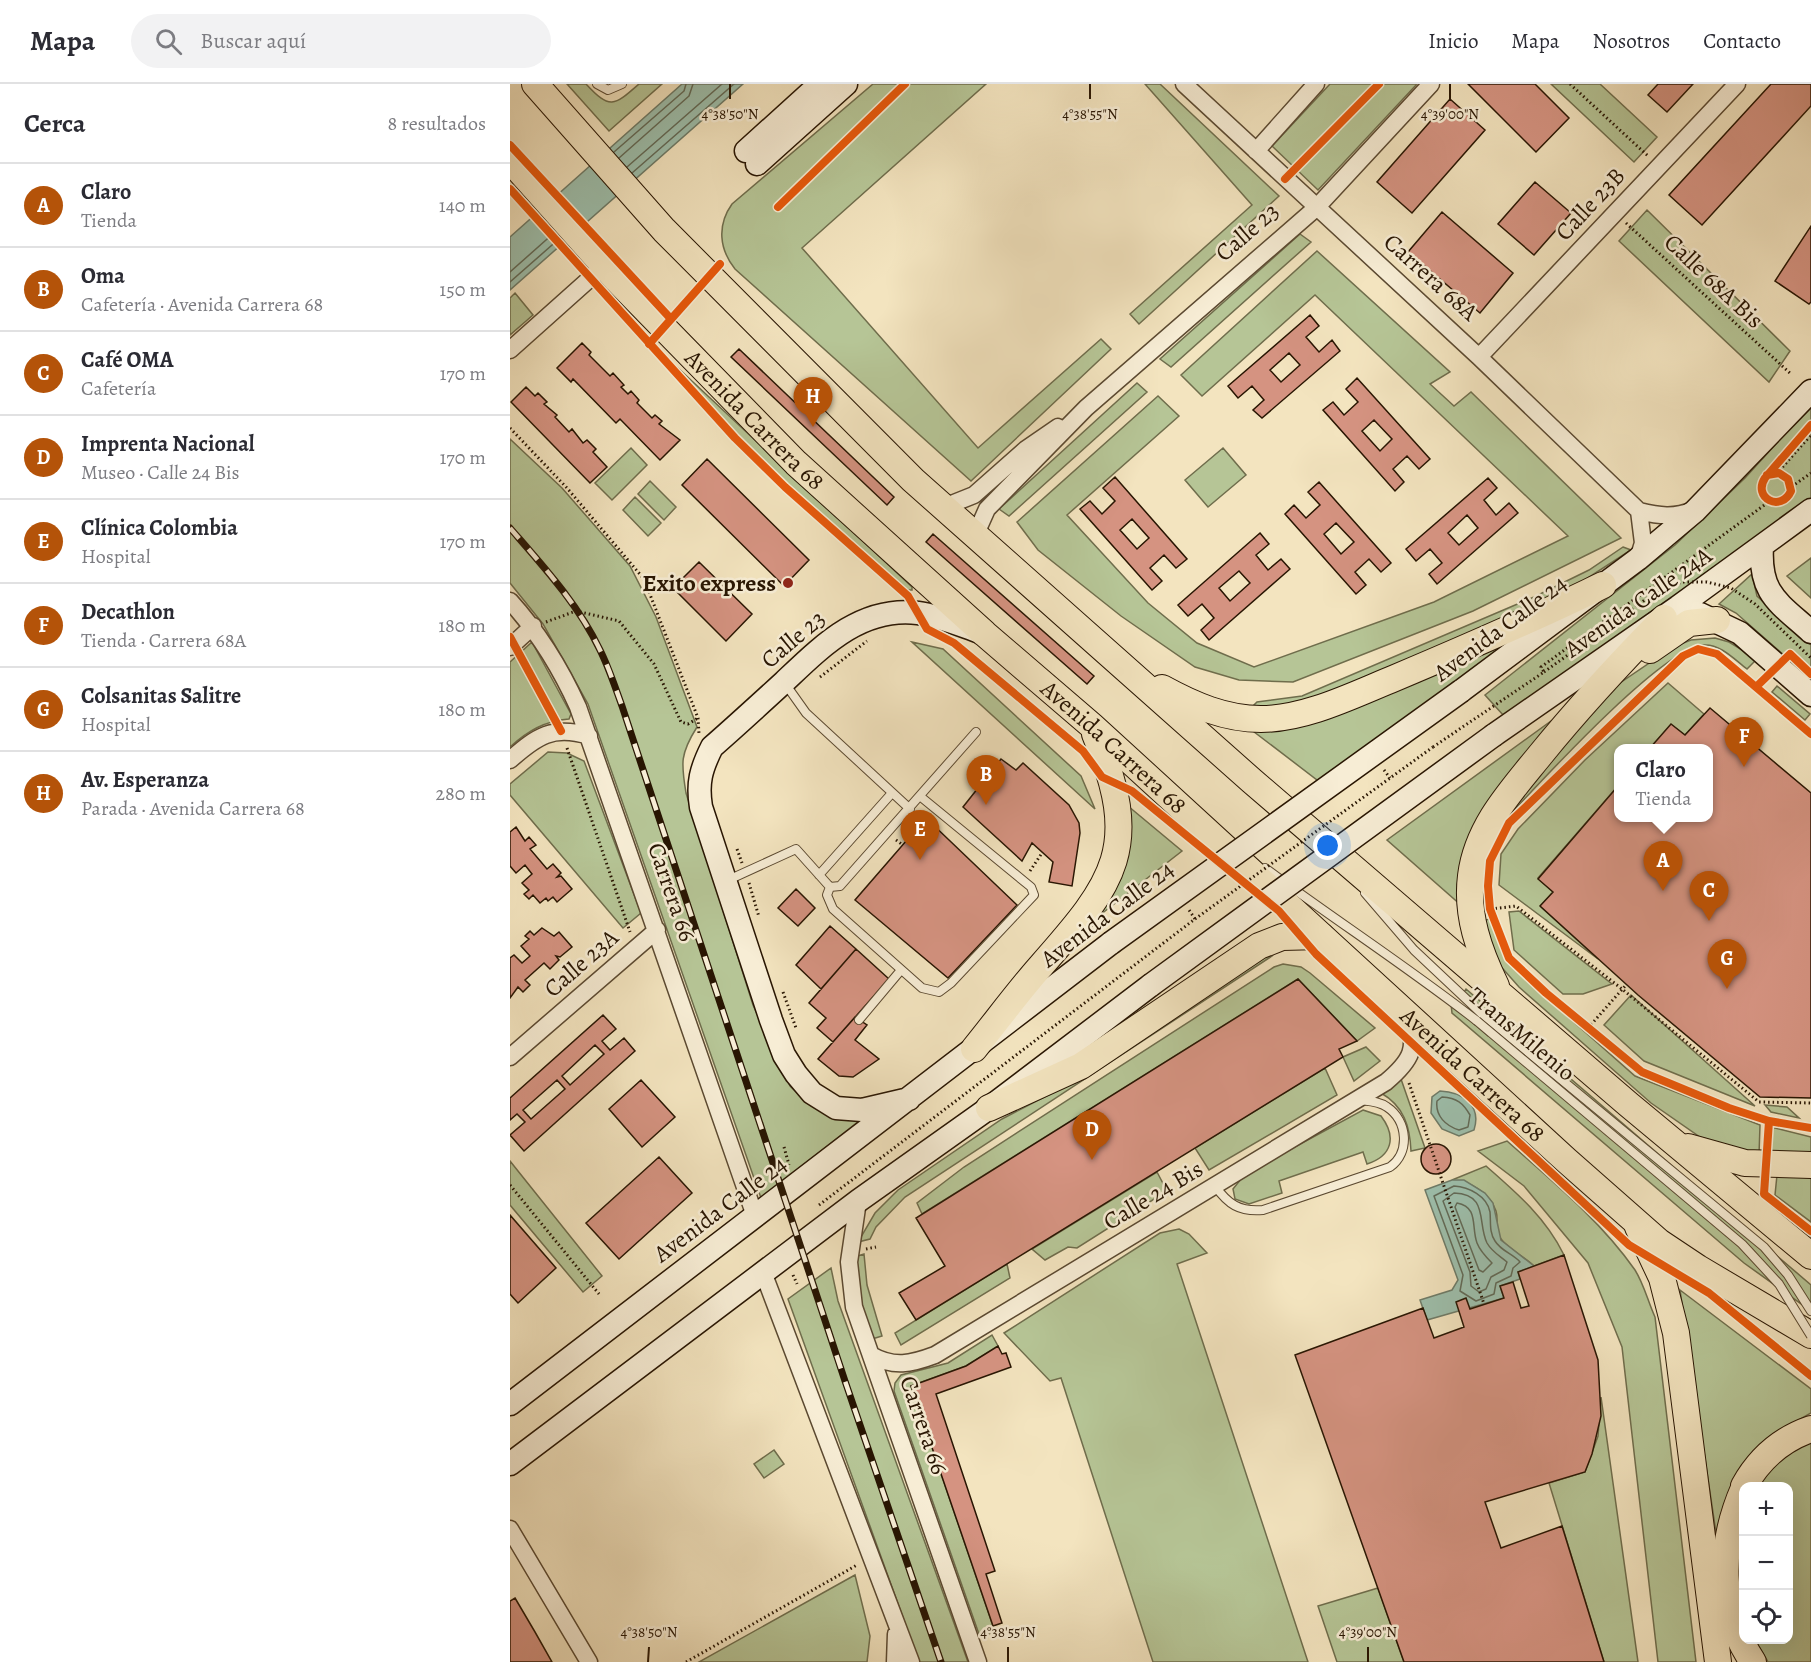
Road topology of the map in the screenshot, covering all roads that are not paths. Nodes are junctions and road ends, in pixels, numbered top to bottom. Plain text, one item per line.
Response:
1 (597, 84) edge
2 (622, 84) edge
3 (820, 84) edge
4 (846, 84) edge
5 (1184, 84) edge
6 (1316, 84) edge
7 (1431, 84) edge
8 (1737, 84) edge
9 (536, 85) edge
10 (1256, 151) junction
11 (510, 160) edge
12 (1316, 208) junction
13 (604, 266) junction
14 (510, 350) edge
15 (1479, 357) junction
16 (1811, 391) edge
17 (1086, 408) junction
18 (944, 507) junction
19 (1698, 508) junction
20 (1811, 510) edge
21 (1639, 511) junction
22 (980, 539) junction
23 (1762, 546) junction
24 (1638, 559) junction
25 (1603, 585) junction
26 (510, 601) edge
27 (1671, 612) junction
28 (1717, 620) junction
29 (533, 626) junction
30 (1811, 632) edge
31 (985, 634) junction
32 (510, 647) edge
33 (1125, 668) junction
34 (784, 682) junction
35 (1811, 695) edge
36 (1586, 699) junction
37 (1091, 725) junction
38 (976, 732) dead end
39 (590, 736) junction
40 (1215, 748) junction
41 (510, 760) edge
42 (892, 793) junction
43 (921, 797) junction
44 (1173, 800) junction
45 (910, 809) junction
46 (819, 876) junction
47 (736, 877) junction
48 (830, 887) junction
49 (657, 930) junction
50 (1321, 936) junction
51 (901, 970) junction
52 (1500, 994) junction
53 (1406, 1015) junction
54 (1479, 1018) junction
55 (859, 1020) dead end
56 (974, 1049) junction
57 (510, 1057) edge
58 (909, 1099) junction
59 (1358, 1099) junction
60 (989, 1108) junction
61 (1673, 1142) junction
62 (1811, 1165) edge
63 (1215, 1186) junction
64 (858, 1200) junction
65 (755, 1216) junction
66 (1635, 1222) junction
67 (1811, 1256) edge
68 (764, 1272) junction
69 (1811, 1311) edge
70 (1811, 1335) edge
71 (871, 1355) junction
72 (510, 1404) edge
73 (1811, 1429) edge
74 (510, 1464) edge
75 (1747, 1482) edge
76 (1739, 1500) edge
77 (510, 1530) edge
78 (895, 1621) junction
79 (589, 1662) edge
80 (895, 1662) edge
81 (910, 1662) edge
82 (978, 1662) edge
83 (1718, 1662) edge
84 (1753, 1662) edge

1 - 2 lane
3 - 4 main road
5 - 10 street, Carrera 68A
6 - 10 street
7 - 12 street, Calle 23
8 - 15 street, Calle 23B
9 - 18 main road
10 - 12 street, Carrera 68A
11 - 13 main road, Avenida Carrera 68
12 - 15 street, Carrera 68A
12 - 17 street, Calle 23
13 - 14 street
13 - 31 main road, Avenida Carrera 68
15 - 21 street, Carrera 68A
16 - 19 main road, Avenida Calle 24
17 - 18 street, Calle 23
17 - 22 street, Calle 23
18 - 22 main road
19 - 21 street
19 - 24 main road, Avenida Calle 24
20 - 23 main road, Avenida Calle 24A
21 - 24 street
22 - 33 main road
23 - 27 main road, Avenida Calle 24A
23 - 30 main road
24 - 25 main road, Avenida Calle 24
25 - 33 main road
25 - 56 main road, Avenida Calle 24, bridge
26 - 29 street, Carrera 66
27 - 28 main road
27 - 36 main road
27 - 60 main road, Avenida Calle 24A, bridge
28 - 35 main road
28 - 36 main road
29 - 32 street
29 - 39 street, Carrera 66
31 - 34 main road, Calle 23
31 - 37 main road, Avenida Carrera 68
33 - 40 main road
34 - 42 lane
34 - 47 main road, Calle 23
36 - 52 main road
37 - 44 main road, Avenida Carrera 68
37 - 56 main road
38 - 43 lane
39 - 41 street
39 - 49 street, Carrera 66
40 - 52 main road
40 - 54 lane, TransMilenio
42 - 45 lane
42 - 46 lane
43 - 45 lane
43 - 51 lane
44 - 50 main road, Avenida Carrera 68
44 - 54 lane, TransMilenio
45 - 48 lane
46 - 47 lane
46 - 48 lane
47 - 58 main road
48 - 51 lane
49 - 57 street, Calle 23A
49 - 65 street, Carrera 66
50 - 53 main road, Avenida Carrera 68
50 - 60 main road
51 - 55 lane
52 - 61 main road
53 - 59 street, Calle 24 Bis
53 - 66 main road, Avenida Carrera 68
54 - 69 lane, TransMilenio
54 - 70 lane, TransMilenio, bridge
56 - 58 main road, Avenida Calle 24
58 - 65 main road, Avenida Calle 24
59 - 63 street, Calle 24 Bis
59 - 63 lane
60 - 64 main road
61 - 62 main road
61 - 67 main road
63 - 71 street, Calle 24 Bis
64 - 68 main road
64 - 71 street, Carrera 66
65 - 72 main road, Avenida Calle 24
66 - 70 main road, Avenida Carrera 68
66 - 83 main road
68 - 74 main road
68 - 78 street
71 - 82 street, Carrera 66
73 - 75 main road
76 - 84 main road
77 - 79 street
78 - 80 street
78 - 81 street

